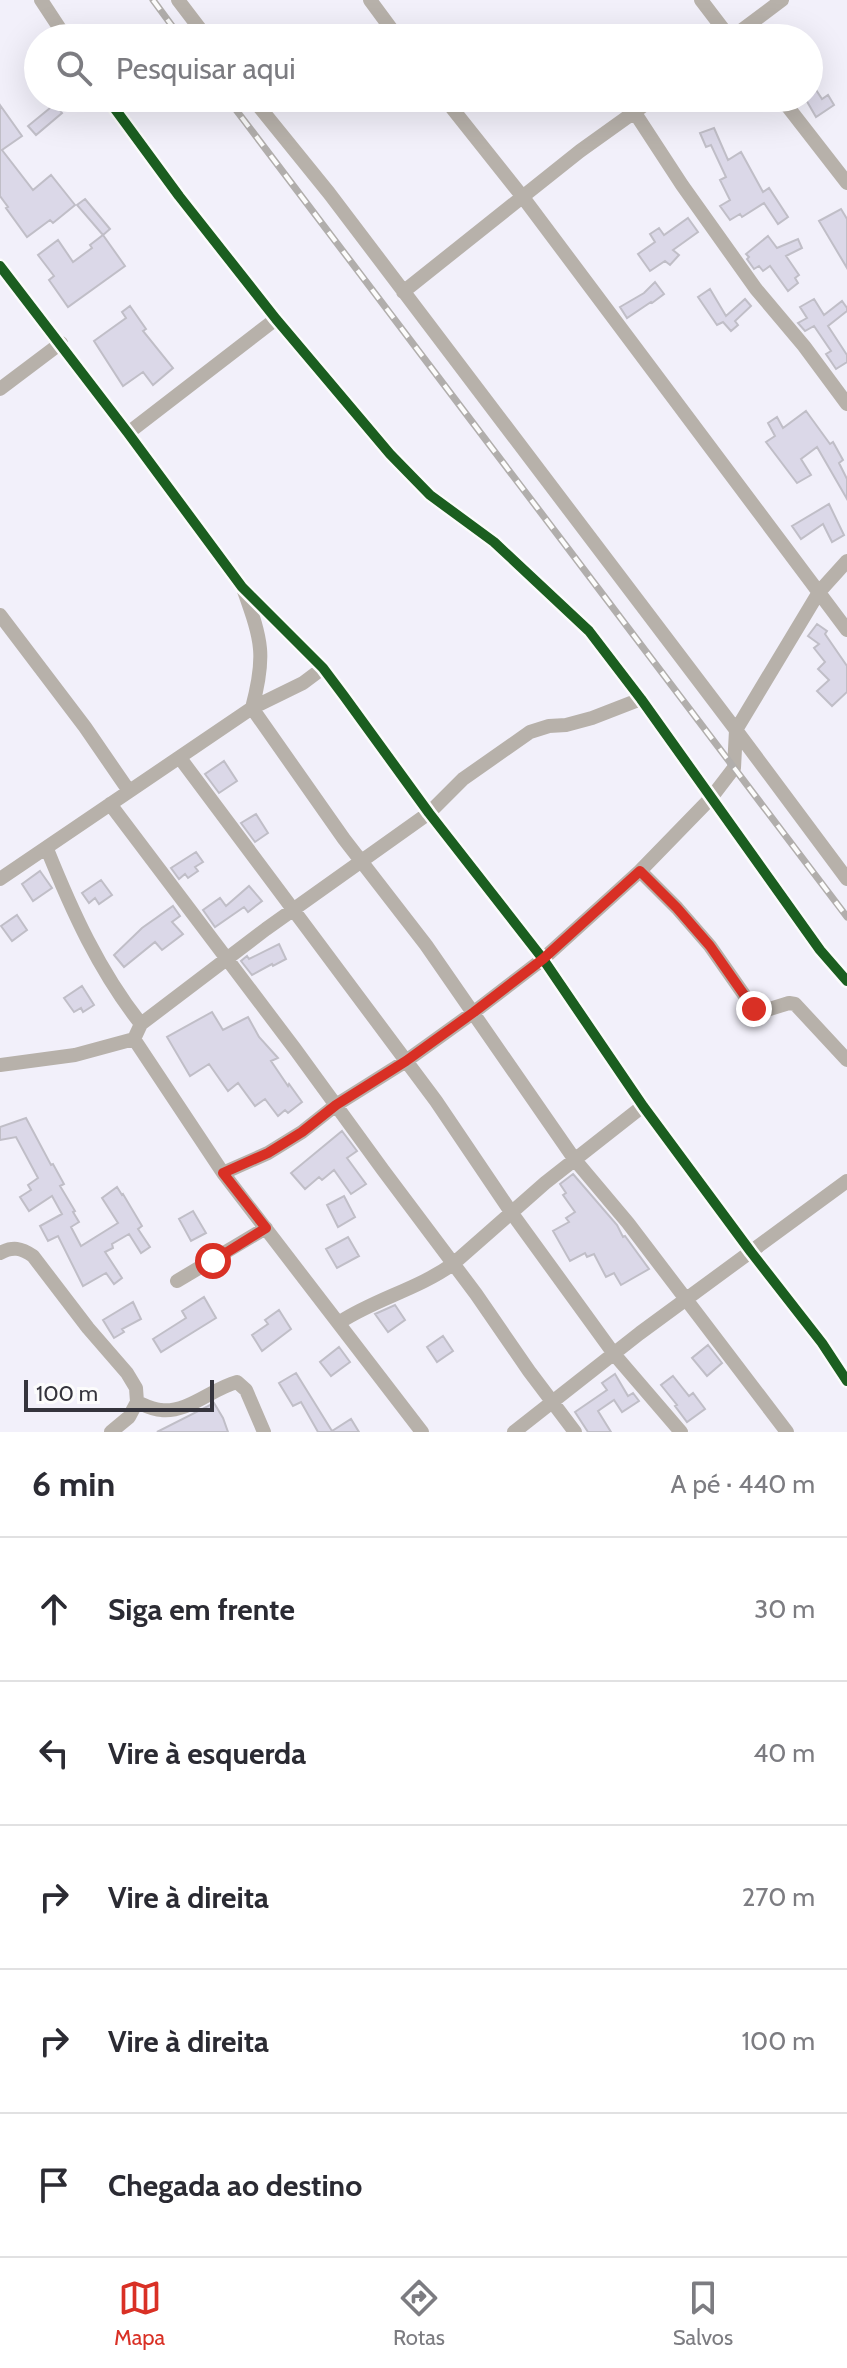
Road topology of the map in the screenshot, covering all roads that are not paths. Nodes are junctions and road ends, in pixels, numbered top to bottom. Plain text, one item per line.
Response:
1 (41, 0) edge
2 (178, 0) edge
3 (370, 0) edge
4 (782, 0) edge
5 (709, 4) edge
6 (57, 24) edge
7 (196, 24) edge
8 (388, 24) edge
9 (721, 24) edge
10 (749, 24) edge
11 (117, 112) edge
12 (263, 112) edge
13 (455, 112) edge
14 (792, 112) edge
15 (635, 113) joint
16 (847, 183) edge
17 (522, 196) junction
18 (0, 266) edge
19 (403, 292) junction
20 (276, 319) junction
21 (61, 343) junction
22 (0, 389) edge
23 (847, 404) edge
24 (128, 433) junction
25 (847, 561) edge
26 (242, 587) junction
27 (819, 592) junction
28 (0, 615) edge
29 (847, 630) edge
30 (323, 668) junction
31 (641, 699) junction
32 (252, 708) junction
33 (736, 730) junction
34 (180, 758) junction
35 (129, 791) junction
36 (711, 798) junction
37 (110, 804) junction
38 (429, 813) junction
39 (47, 849) junction
40 (363, 861) junction
41 (844, 869) edge
42 (640, 871) junction
43 (0, 879) edge
44 (295, 909) junction
45 (226, 959) junction
46 (543, 959) junction
47 (847, 981) edge
48 (474, 1012) junction
49 (141, 1024) junction
50 (134, 1039) junction
51 (847, 1060) edge
52 (406, 1061) junction
53 (0, 1065) edge
54 (336, 1105) junction
55 (643, 1106) junction
56 (575, 1160) junction
57 (223, 1173) junction
58 (847, 1181) edge
59 (511, 1212) junction
60 (266, 1228) junction
61 (751, 1252) junction
62 (0, 1253) edge
63 (453, 1264) junction
64 (177, 1281) dead end
65 (686, 1300) junction
66 (340, 1322) junction
67 (614, 1354) junction
68 (847, 1381) edge
69 (552, 1401) junction
70 (137, 1402) junction
71 (111, 1432) edge
72 (264, 1432) edge
73 (422, 1432) edge
74 (514, 1432) edge
75 (575, 1432) edge
76 (681, 1432) edge
77 (787, 1432) edge

1 - 6 street
2 - 7 street
3 - 8 street
4 - 10 street
5 - 9 street
11 - 20 street
12 - 19 street
13 - 17 street
14 - 16 street
15 - 17 street
15 - 23 street
17 - 19 street
17 - 27 street
18 - 21 street
19 - 33 street
20 - 24 street
20 - 31 street
21 - 22 street
21 - 24 street
24 - 26 street
25 - 27 street
26 - 30 street
26 - 32 street
27 - 29 street
27 - 33 street
28 - 35 street
30 - 32 street
30 - 38 street
31 - 36 street
31 - 38 street
32 - 34 street
32 - 40 street
33 - 36 street
33 - 41 street
34 - 35 street
34 - 44 street
35 - 37 street
36 - 42 street
36 - 47 street
37 - 39 street
37 - 45 street
38 - 40 street
38 - 46 street
39 - 43 street
39 - 49 street
40 - 44 street
40 - 48 street
42 - 46 street
42 - 51 street
44 - 45 street
44 - 52 street
45 - 49 street
45 - 54 street
46 - 48 street
46 - 55 street
48 - 52 street
48 - 56 street
49 - 50 street
50 - 53 street
50 - 57 street
52 - 54 street
52 - 59 street
54 - 57 street
54 - 63 street
55 - 56 street
55 - 61 street
56 - 59 street
56 - 65 street
57 - 60 street
58 - 61 street
59 - 63 street
59 - 67 street
60 - 64 street
60 - 66 street
61 - 65 street
61 - 68 street
62 - 70 street
63 - 66 street
63 - 69 street
65 - 67 street
65 - 77 street
66 - 73 street
67 - 69 street
67 - 76 street
69 - 74 street
69 - 75 street
70 - 71 street
70 - 72 street

